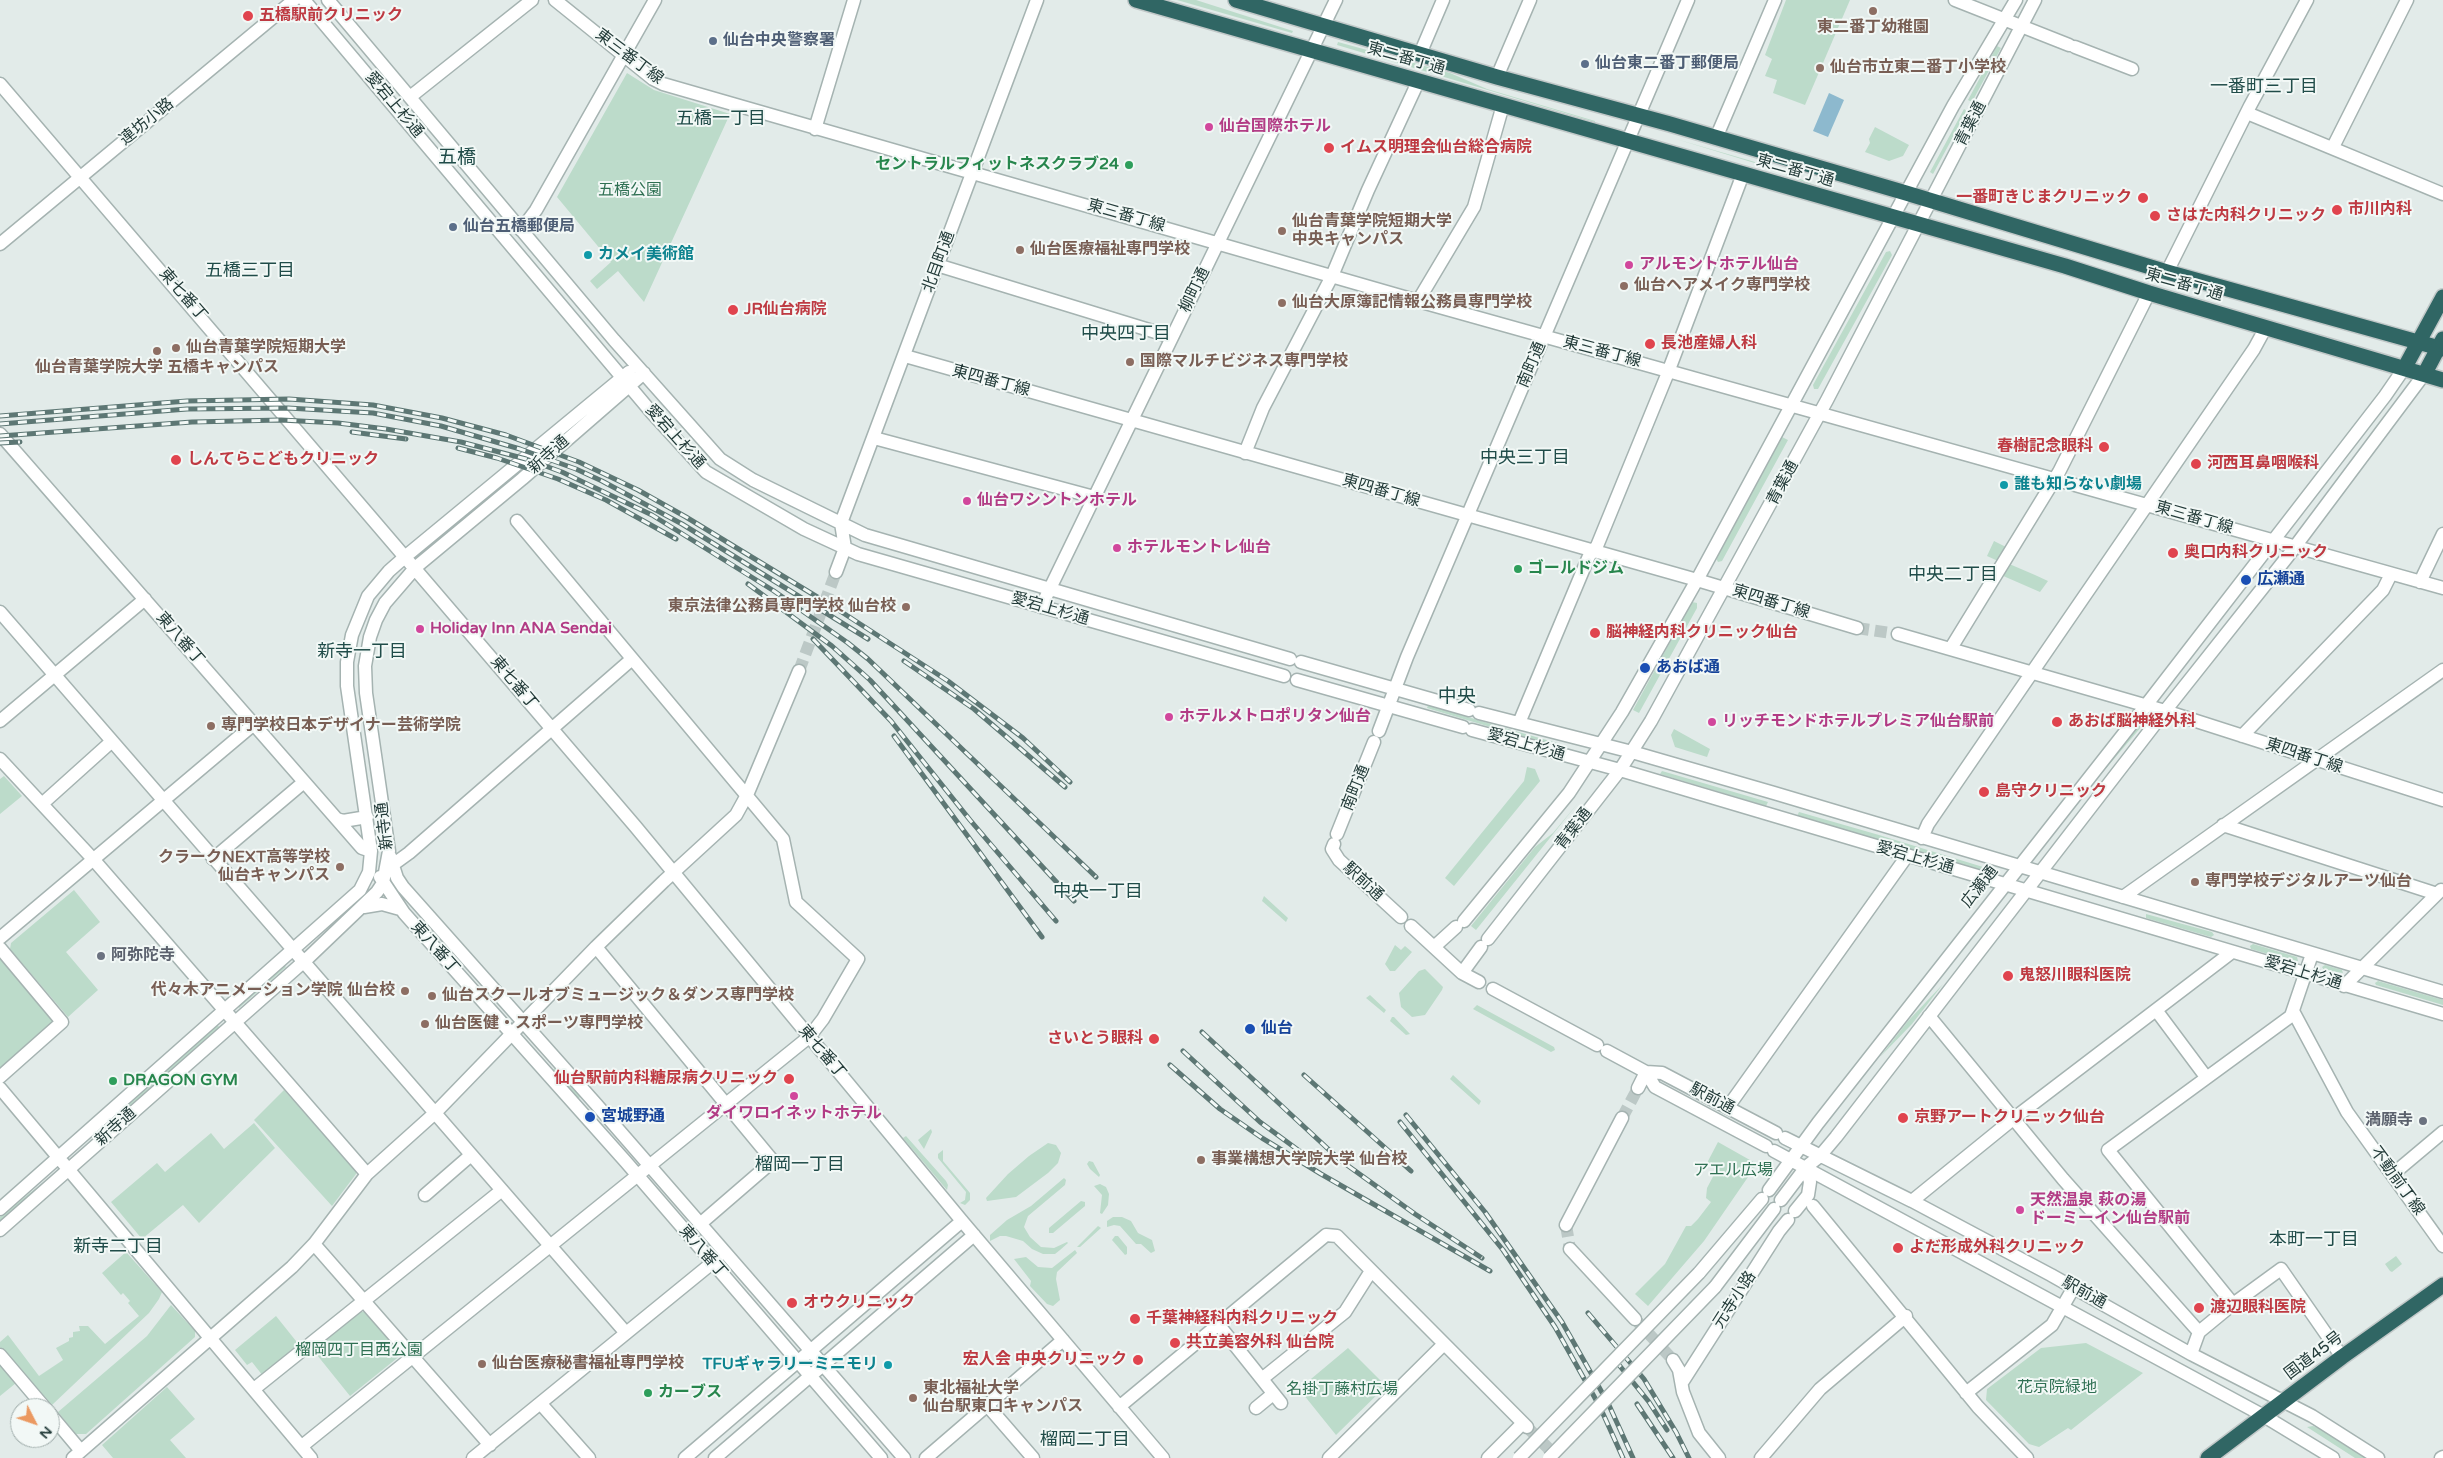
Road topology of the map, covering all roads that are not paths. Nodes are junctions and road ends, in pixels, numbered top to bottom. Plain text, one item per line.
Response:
1 (294, 0) edge
2 (304, 0) edge
3 (328, 0) edge
4 (532, 0) edge
5 (556, 0) edge
6 (656, 0) edge
7 (854, 0) edge
8 (1037, 0) edge
9 (1136, 0) edge
10 (1236, 0) edge
11 (1336, 0) edge
12 (1443, 0) edge
13 (1530, 0) edge
14 (1688, 0) edge
15 (1775, 0) edge
16 (1955, 0) edge
17 (2016, 0) edge
18 (2035, 0) edge
19 (2307, 0) edge
20 (2407, 0) edge
21 (2005, 20) junction
22 (1324, 26) junction
23 (2022, 26) junction
24 (1312, 50) junction
25 (1420, 54) junction
26 (624, 56) junction
27 (2132, 69) dead end
28 (1497, 77) junction
29 (1418, 82) junction
30 (0, 84) edge
31 (410, 98) junction
32 (1503, 105) junction
33 (2247, 113) junction
34 (1639, 116) junction
35 (815, 129) junction
36 (1716, 138) junction
37 (1628, 141) junction
38 (2333, 147) junction
39 (972, 172) junction
40 (1743, 174) junction
41 (81, 177) junction
42 (1906, 193) junction
43 (2443, 194) edge
44 (1931, 200) junction
45 (1894, 217) junction
46 (1919, 225) junction
47 (521, 230) junction
48 (1218, 242) junction
49 (0, 244) edge
50 (938, 265) junction
51 (2167, 272) junction
52 (1332, 276) junction
53 (2149, 294) junction
54 (2443, 297) edge
55 (1418, 300) junction
56 (2266, 327) junction
57 (1544, 336) junction
58 (1172, 337) junction
59 (2419, 342) junction
60 (2442, 346) edge
61 (905, 356) junction
62 (2405, 367) junction
63 (640, 369) junction
64 (1669, 370) junction
65 (2425, 373) junction
66 (2443, 380) edge
67 (626, 382) junction
68 (1791, 405) junction
69 (1821, 412) junction
70 (1132, 419) junction
71 (0, 434) edge
72 (874, 438) junction
73 (1245, 453) junction
74 (2054, 479) junction
75 (1094, 497) junction
76 (2147, 505) junction
77 (1468, 516) junction
78 (517, 521) dead end
79 (841, 523) junction
80 (2443, 534) edge
81 (2273, 540) junction
82 (2296, 547) junction
83 (845, 548) junction
84 (1593, 552) junction
85 (406, 556) junction
86 (416, 567) junction
87 (836, 572) tunnel mouth
88 (2391, 574) junction
89 (1697, 580) junction
90 (2420, 582) junction
91 (1050, 588) junction
92 (2443, 588) edge
93 (1725, 589) junction
94 (145, 599) junction
95 (1041, 606) junction
96 (0, 612) edge
97 (1857, 628) tunnel mouth
98 (1898, 634) tunnel mouth
99 (1951, 648) junction
100 (632, 659) junction
101 (2443, 670) edge
102 (799, 671) tunnel mouth
103 (2030, 673) junction
104 (54, 675) junction
105 (1394, 690) junction
106 (1389, 705) junction
107 (2145, 706) junction
108 (2165, 711) junction
109 (0, 721) edge
110 (1519, 723) junction
111 (254, 724) junction
112 (551, 727) junction
113 (2242, 736) junction
114 (111, 742) junction
115 (1602, 745) junction
116 (1632, 752) junction
117 (0, 759) edge
118 (2317, 761) junction
119 (1591, 762) junction
120 (1620, 770) junction
121 (304, 782) junction
122 (747, 795) junction
123 (2443, 800) edge
124 (163, 801) junction
125 (42, 804) junction
126 (367, 817) junction
127 (338, 819) junction
128 (2223, 825) junction
129 (1922, 838) junction
130 (1336, 839) joint
131 (371, 851) junction
132 (390, 851) joint
133 (1907, 856) junction
134 (93, 859) junction
135 (213, 859) junction
136 (2019, 866) junction
137 (674, 872) junction
138 (2040, 872) junction
139 (385, 873) junction
140 (2004, 885) junction
141 (403, 887) junction
142 (360, 890) junction
143 (2026, 891) junction
144 (2440, 891) edge
145 (2122, 897) junction
146 (363, 908) junction
147 (400, 909) junction
148 (1401, 917) dead end
149 (1411, 926) dead end
150 (0, 938) edge
151 (1434, 947) junction
152 (0, 948) edge
153 (596, 948) junction
154 (292, 950) junction
155 (2232, 952) junction
156 (2312, 954) junction
157 (302, 962) junction
158 (2361, 968) junction
159 (1462, 973) junction
160 (2305, 974) junction
161 (1479, 982) dead end
162 (2344, 986) junction
163 (1493, 989) dead end
164 (2443, 992) edge
165 (225, 1009) junction
166 (2156, 1010) junction
167 (2293, 1011) junction
168 (2443, 1014) edge
169 (1929, 1016) junction
170 (523, 1021) junction
171 (234, 1022) junction
172 (512, 1034) junction
173 (809, 1037) junction
174 (1646, 1072) junction
175 (0, 1077) edge
176 (2206, 1077) junction
177 (0, 1088) edge
178 (1638, 1088) tunnel mouth
179 (725, 1104) junction
180 (1728, 1108) junction
181 (435, 1113) junction
182 (1622, 1118) tunnel mouth
183 (2013, 1119) junction
184 (2443, 1132) edge
185 (1801, 1147) junction
186 (471, 1155) junction
187 (1820, 1156) junction
188 (59, 1157) junction
189 (1792, 1160) junction
190 (650, 1166) junction
191 (1806, 1167) junction
192 (69, 1169) junction
193 (367, 1174) junction
194 (2393, 1174) junction
195 (638, 1176) junction
196 (502, 1190) junction
197 (425, 1195) dead end
198 (1912, 1201) junction
199 (1809, 1202) junction
200 (2, 1203) edge
201 (962, 1221) junction
202 (700, 1224) junction
203 (1566, 1225) tunnel mouth
204 (0, 1230) edge
205 (974, 1235) junction
206 (314, 1244) junction
207 (551, 1246) junction
208 (2443, 1246) edge
209 (1570, 1249) tunnel mouth
210 (725, 1252) junction
211 (712, 1263) junction
212 (1371, 1271) junction
213 (2443, 1285) edge
214 (2074, 1287) junction
215 (365, 1302) junction
216 (2233, 1304) junction
217 (2062, 1306) junction
218 (1906, 1316) junction
219 (1635, 1318) tunnel mouth
220 (1218, 1324) junction
221 (2199, 1332) junction
222 (626, 1333) junction
223 (211, 1337) junction
224 (1063, 1340) junction
225 (1444, 1344) junction
226 (811, 1352) junction
227 (2191, 1354) junction
228 (0, 1355) edge
229 (413, 1356) junction
230 (2342, 1357) junction
231 (1673, 1360) tunnel mouth
232 (799, 1363) junction
233 (822, 1365) junction
234 (810, 1376) junction
235 (1263, 1378) junction
236 (1683, 1381) junction
237 (254, 1389) junction
238 (1966, 1393) junction
239 (37, 1398) edge
240 (2282, 1402) junction
241 (541, 1404) junction
242 (987, 1405) junction
243 (1119, 1406) junction
244 (1256, 1408) dead end
245 (2264, 1416) junction
246 (60, 1429) edge
247 (490, 1445) junction
248 (302, 1446) junction
249 (77, 1454) edge
250 (1336, 1456) edge
251 (2023, 1457) edge
252 (311, 1458) edge
253 (473, 1458) edge
254 (589, 1458) edge
255 (685, 1458) edge
256 (715, 1458) edge
257 (881, 1458) edge
258 (904, 1458) edge
259 (926, 1458) edge
260 (1033, 1458) edge
261 (1163, 1458) edge
262 (1488, 1458) edge
263 (1519, 1458) edge
264 (1548, 1458) edge
265 (1719, 1458) edge
266 (1761, 1458) edge
267 (2208, 1458) edge
268 (2333, 1458) edge
269 (2378, 1458) edge

1 - 41 street, 連坊小路
2 - 67 street, 愛宕上杉通
3 - 31 street, 愛宕上杉通
4 - 31 street
5 - 26 street, 東三番丁線
6 - 26 street
7 - 35 street
8 - 39 street, 北目町通
9 - 24 highway, 東二番丁通
10 - 22 highway, 東二番丁通
11 - 22 street, 柳町通
12 - 25 street
13 - 28 street
14 - 34 street, 南町通
15 - 36 street
16 - 21 street
17 - 21 street, 青葉通
18 - 23 street, 青葉通
19 - 33 street
20 - 38 street
21 - 23 street
21 - 42 street, 青葉通
22 - 24 street, 柳町通
22 - 25 highway, 東二番丁通
23 - 27 street
23 - 44 street, 青葉通
24 - 29 highway, 東二番丁通
24 - 48 street, 柳町通
25 - 28 highway, 東二番丁通
26 - 35 street, 東三番丁線
26 - 47 street
28 - 34 highway, 東二番丁通
29 - 32 highway, 東二番丁通
29 - 52 street
30 - 41 street, 東七番丁
31 - 47 street, 愛宕上杉通
32 - 37 highway, 東二番丁通
32 - 55 street
33 - 38 street
33 - 51 street
34 - 36 highway, 東二番丁通
34 - 37 street, 南町通
35 - 39 street, 東三番丁線
36 - 42 highway, 東二番丁通
37 - 40 highway, 東二番丁通
37 - 57 street, 南町通
38 - 43 street
39 - 48 street, 東三番丁線
39 - 50 street, 北目町通
40 - 45 highway, 東二番丁通
40 - 64 street
41 - 49 street, 連坊小路
41 - 85 street, 東七番丁
42 - 44 highway, 東二番丁通
42 - 45 street, 青葉通
44 - 46 street, 青葉通
44 - 51 highway, 東二番丁通
45 - 46 highway, 東二番丁通
45 - 68 street, 青葉通
46 - 53 highway, 東二番丁通
46 - 69 street, 青葉通
47 - 63 street, 愛宕上杉通
48 - 52 street, 東三番丁線
48 - 58 street, 柳町通
50 - 58 street
50 - 61 street, 北目町通
51 - 59 highway, 東二番丁通
52 - 55 street, 東三番丁線
52 - 73 street
53 - 56 highway, 東二番丁通
53 - 74 street
54 - 59 highway, 広瀬通
55 - 57 street, 東三番丁線
56 - 62 highway, 東二番丁通
56 - 76 street
57 - 64 street, 東三番丁線
57 - 77 street, 南町通
58 - 70 street, 柳町通
59 - 60 highway, 東二番丁通
59 - 62 highway, 広瀬通
60 - 65 highway
61 - 70 street, 東四番丁線
61 - 72 street, 北目町通
62 - 65 highway, 東二番丁通
62 - 81 street, 広瀬通
63 - 67 street, 新寺通
63 - 79 street, 愛宕上杉通
64 - 68 street, 東三番丁線
64 - 84 street
65 - 66 highway, 東二番丁通
65 - 82 street
67 - 83 street, 愛宕上杉通
67 - 85 street, 新寺通
67 - 86 street, 新寺通
68 - 69 street, 東三番丁線
68 - 89 street, 青葉通
69 - 74 street, 東三番丁線
69 - 93 street, 青葉通
70 - 73 street, 東四番丁線
70 - 75 street, 柳町通
71 - 94 street, 東八番丁
72 - 75 street
72 - 79 street, 北目町通
73 - 77 street, 東四番丁線
74 - 76 street, 東三番丁線
74 - 99 street
75 - 91 street, 柳町通
76 - 81 street, 東三番丁線
76 - 103 street
77 - 84 street, 東四番丁線
77 - 105 street, 南町通
78 - 100 street
79 - 83 street
79 - 91 street, 愛宕上杉通
80 - 90 street
81 - 82 street, 東三番丁線
81 - 107 street, 広瀬通
82 - 88 street, 東三番丁線
82 - 108 street
83 - 87 street
83 - 95 street, 愛宕上杉通
84 - 89 street, 東四番丁線
84 - 110 street
85 - 86 street, 東七番丁
85 - 126 street, 新寺通
86 - 112 street, 東七番丁
86 - 132 street, 新寺通
88 - 90 street, 東三番丁線
88 - 113 street
89 - 93 street, 東四番丁線
89 - 115 street, 青葉通
90 - 92 street, 東三番丁線
91 - 95 street, 柳町通
91 - 105 street, 愛宕上杉通
93 - 97 street, 東四番丁線
93 - 116 street, 青葉通
94 - 104 street
94 - 111 street, 東八番丁
95 - 106 street, 愛宕上杉通
96 - 104 street
98 - 99 street
99 - 103 street
100 - 112 street
100 - 122 street
101 - 118 street
102 - 122 street
103 - 107 street
103 - 129 street
104 - 109 street
104 - 114 street
105 - 106 street, 南町通
105 - 110 street, 愛宕上杉通
106 - 119 street, 愛宕上杉通
106 - 130 street, 南町通
107 - 108 street, 東四番丁線
107 - 136 street, 広瀬通
108 - 113 street, 東四番丁線
108 - 138 street
110 - 115 street, 愛宕上杉通
111 - 121 street, 東八番丁
111 - 124 street
112 - 137 street, 東七番丁
112 - 139 street
113 - 118 street, 東四番丁線
114 - 124 street
114 - 125 street
115 - 116 street, 愛宕上杉通
115 - 119 street, 青葉通
116 - 120 street, 青葉通
116 - 129 street, 愛宕上杉通
117 - 125 street
118 - 123 street, 東四番丁線
118 - 128 street
119 - 120 street, 愛宕上杉通
119 - 151 street, 青葉通
120 - 133 street, 愛宕上杉通
120 - 159 street, 青葉通
121 - 127 street, 東八番丁
121 - 135 street
122 - 137 street
122 - 173 street
124 - 134 street
124 - 135 street
125 - 134 street
126 - 127 street
126 - 131 street, 新寺通
127 - 131 street, 東八番丁
128 - 144 street
128 - 145 street
129 - 136 street, 愛宕上杉通
130 - 148 street, 駅前通
131 - 139 street, 東八番丁
131 - 142 street, 新寺通
132 - 139 street, 東八番丁
133 - 140 street, 愛宕上杉通
133 - 180 street
134 - 150 street
134 - 165 street
135 - 154 street
136 - 138 street, 愛宕上杉通
136 - 140 street, 広瀬通
137 - 153 street
137 - 173 street, 東七番丁
138 - 143 street
138 - 145 street, 愛宕上杉通
139 - 141 street, 東八番丁
139 - 141 street
139 - 142 street
139 - 146 street, 新寺通
139 - 147 street, 東八番丁
140 - 143 street, 愛宕上杉通
140 - 185 street, 広瀬通
141 - 170 street, 東八番丁
142 - 154 street, 新寺通
143 - 155 street, 愛宕上杉通
143 - 169 street
144 - 158 street
145 - 156 street, 愛宕上杉通
146 - 147 street
146 - 157 street, 新寺通
147 - 172 street, 東八番丁
149 - 151 street
151 - 159 street
152 - 175 street
153 - 170 street
153 - 179 street
154 - 157 street
154 - 165 street, 新寺通
155 - 160 street, 愛宕上杉通
155 - 166 street
156 - 158 street, 愛宕上杉通
156 - 160 street
157 - 171 street, 新寺通
157 - 181 street
158 - 162 street
158 - 164 street, 愛宕上杉通
159 - 161 street
160 - 162 street, 愛宕上杉通
160 - 167 street
162 - 168 street, 愛宕上杉通
163 - 174 street, 駅前通
165 - 171 street
165 - 188 street, 新寺通
166 - 176 street
166 - 183 street
167 - 176 street
167 - 194 street, 不動前丁線
169 - 183 street
169 - 187 street
170 - 172 street
170 - 190 street, 東八番丁
171 - 192 street, 新寺通
171 - 193 street
172 - 181 street
172 - 195 street, 東八番丁
173 - 179 street
173 - 201 street, 東七番丁
174 - 178 street
174 - 180 street, 駅前通
174 - 189 street, 駅前通
176 - 216 street
177 - 188 street
179 - 190 street
179 - 202 street
180 - 185 street, 駅前通
181 - 186 street
181 - 193 street
182 - 203 street
183 - 198 street
183 - 221 street
184 - 194 street
185 - 187 street, 駅前通
185 - 189 street, 広瀬通
186 - 196 street
186 - 197 street
187 - 191 street
187 - 198 street, 駅前通
188 - 192 street
188 - 200 street, 新寺通
189 - 191 street, 駅前通
189 - 263 street, 広瀬通, bridge
190 - 195 street
190 - 202 street, 東八番丁
191 - 199 street
191 - 217 street, 駅前通
191 - 264 street, bridge
192 - 204 street, 新寺通
192 - 223 street
193 - 206 street
194 - 208 street, 不動前丁線
195 - 207 street
195 - 211 street, 東八番丁
196 - 207 street
196 - 215 street
198 - 214 street, 駅前通
199 - 218 street
199 - 236 street, 元寺小路
201 - 205 street, 東七番丁
201 - 226 street
202 - 210 street, 東八番丁
205 - 224 street, 東七番丁
205 - 233 street
206 - 215 street
206 - 223 street
207 - 222 street
207 - 229 street
209 - 219 street
210 - 211 street
210 - 226 street, 東八番丁
211 - 222 street
211 - 232 street, 東八番丁
212 - 220 street
212 - 225 street
212 - 235 street
213 - 230 highway, 国道45号
214 - 217 street
214 - 227 street, 駅前通
215 - 229 street
215 - 237 street
216 - 221 street
216 - 230 street
217 - 238 street
217 - 245 street, 駅前通
218 - 238 street
218 - 266 street
220 - 235 street
220 - 243 street
221 - 227 street
222 - 241 street
223 - 237 street
223 - 249 street
224 - 242 street
224 - 243 street, 東七番丁
225 - 250 street
225 - 262 street
226 - 232 street
226 - 233 street, 東八番丁
227 - 240 street, 駅前通
228 - 239 street
229 - 247 street
229 - 248 street
230 - 240 highway, 国道45号
231 - 236 street
232 - 234 street, 東八番丁
232 - 255 street
233 - 234 street
233 - 258 street, 東八番丁
234 - 256 street
234 - 257 street, 東八番丁
235 - 244 street
236 - 265 street
237 - 248 street
238 - 251 street
240 - 245 highway, 国道45号
240 - 269 street, 駅前通
241 - 247 street
241 - 254 street
242 - 259 street
242 - 260 street
243 - 261 street
245 - 267 highway, 国道45号
245 - 268 street, 駅前通
246 - 249 street
247 - 253 street
248 - 252 street

